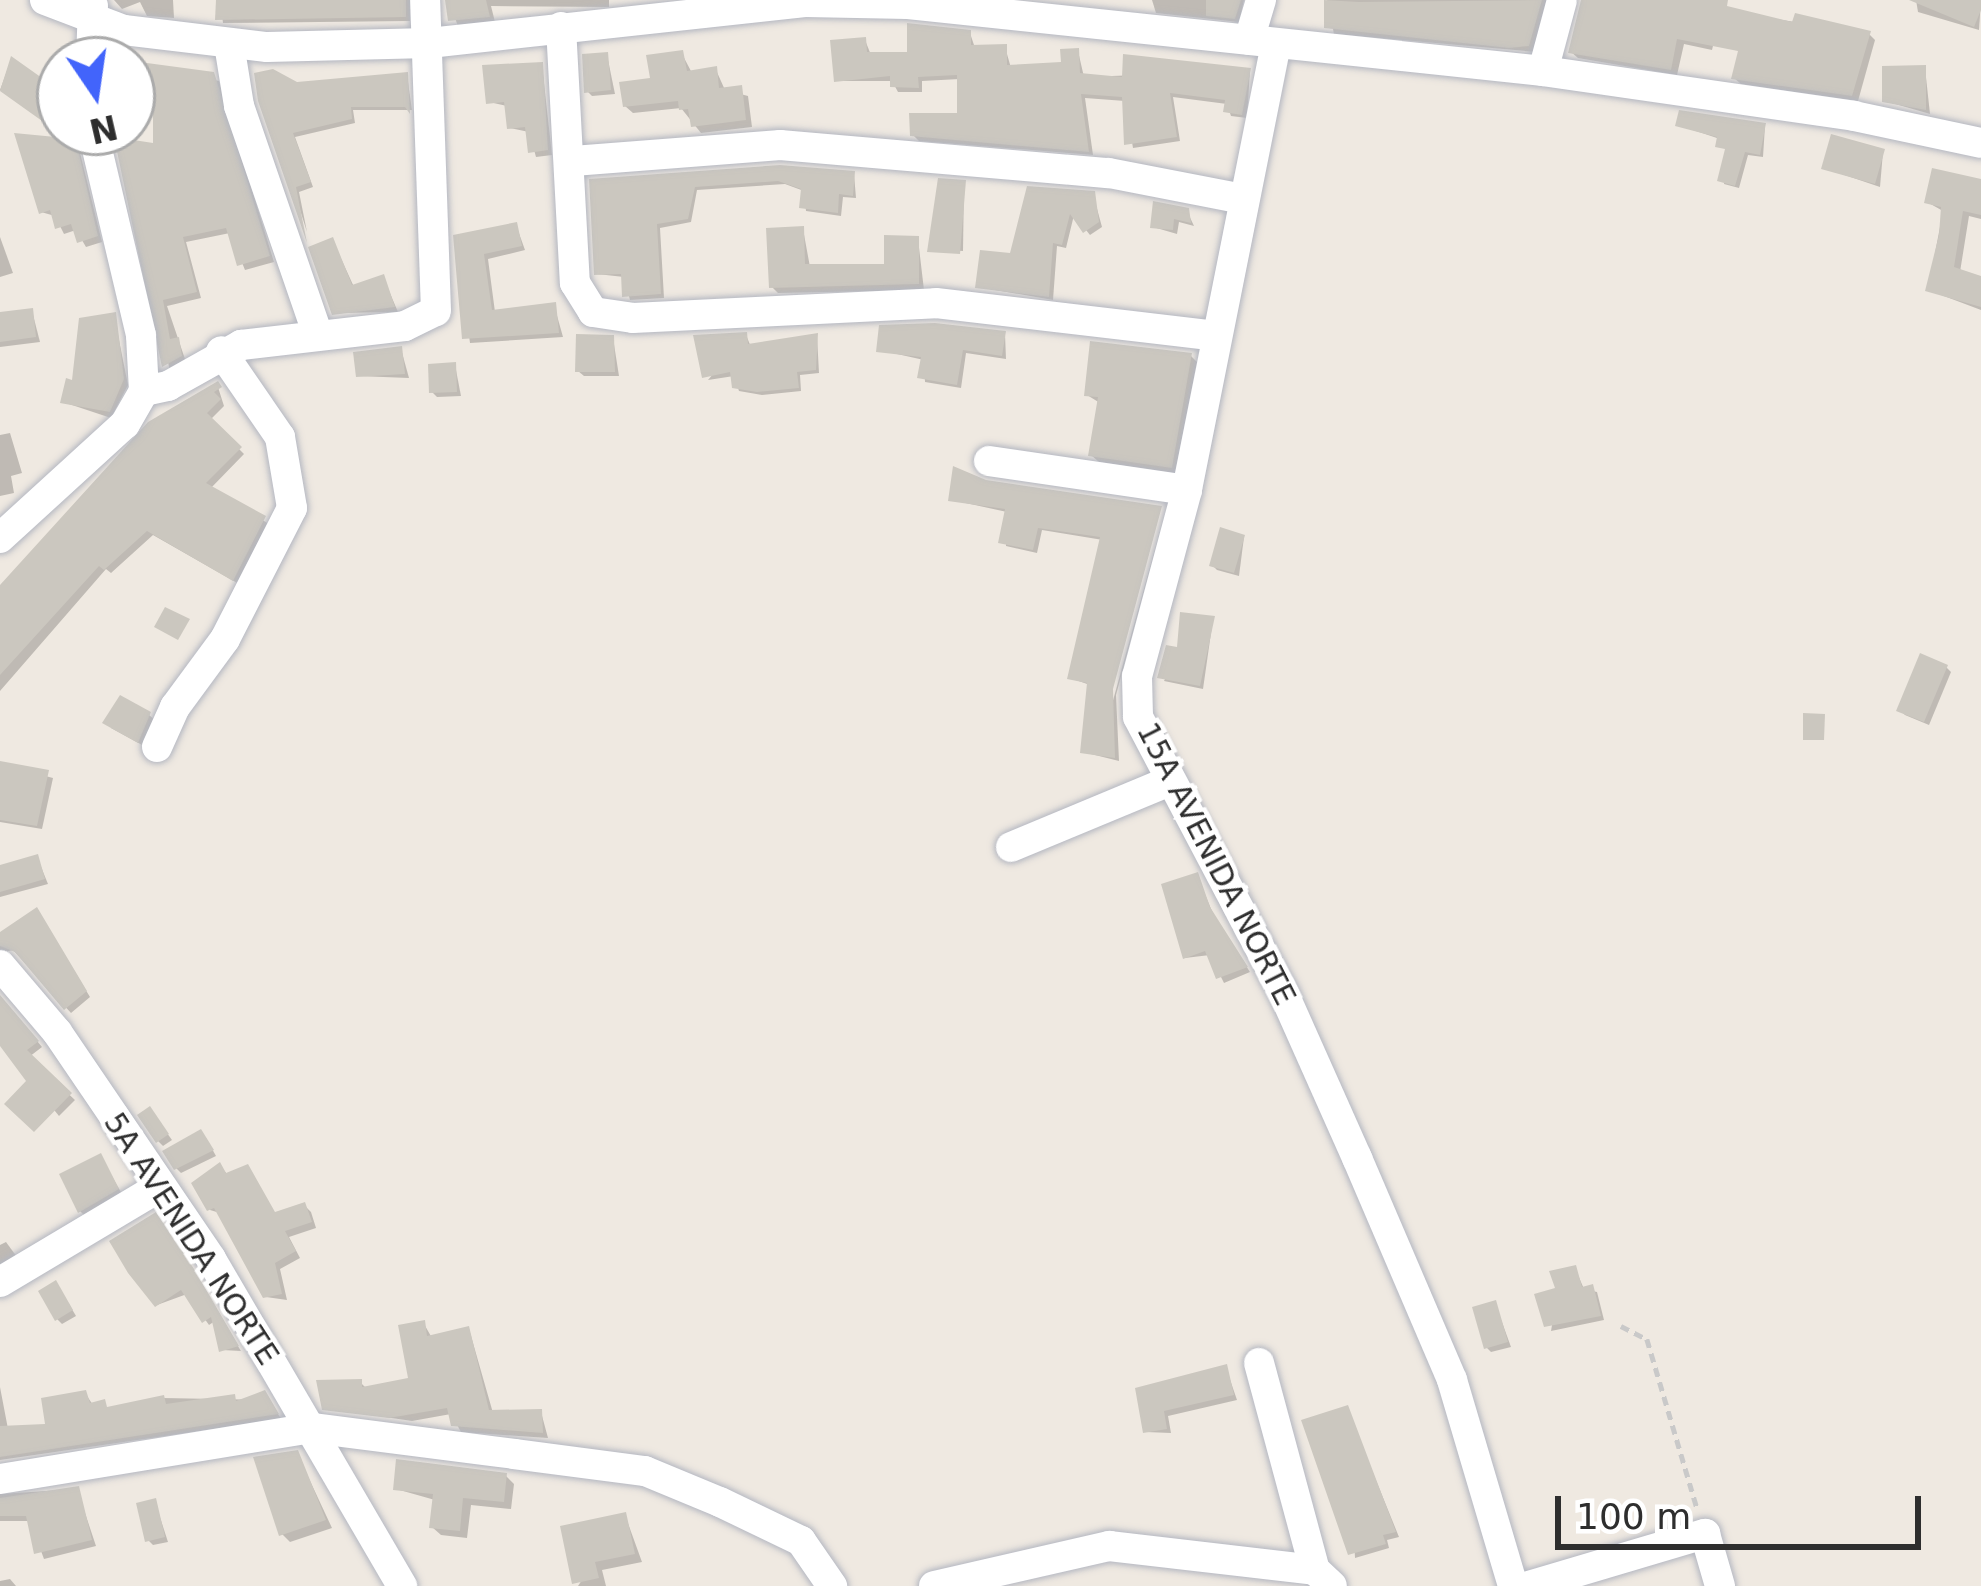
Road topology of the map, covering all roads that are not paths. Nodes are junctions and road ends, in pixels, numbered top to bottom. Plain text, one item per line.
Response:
1 (45, 0) edge
2 (425, 0) edge
3 (1261, 0) edge
4 (1562, 0) edge
5 (700, 5) edge
6 (993, 8) edge
7 (93, 11) edge
8 (561, 27) junction
9 (1263, 42) junction
10 (429, 43) junction
11 (229, 44) junction
12 (1543, 71) junction
13 (1981, 143) edge
14 (99, 156) edge
15 (573, 161) junction
16 (1243, 199) junction
17 (316, 332) junction
18 (1216, 336) junction
19 (221, 351) junction
20 (144, 391) junction
21 (989, 461) dead end
22 (1187, 490) junction
23 (0, 538) edge
24 (157, 747) dead end
25 (1167, 782) junction
26 (1011, 847) dead end
27 (0, 965) edge
28 (161, 1186) junction
29 (0, 1282) edge
30 (1259, 1363) dead end
31 (312, 1429) junction
32 (0, 1479) edge
33 (1324, 1578) edge
34 (402, 1586) edge
35 (832, 1586) edge
36 (934, 1586) edge
37 (1513, 1586) edge
38 (1529, 1586) edge
39 (1720, 1586) edge

1 - 7 street
2 - 10 street
3 - 9 street, 15A AVENIDA NORTE
4 - 12 street
5 - 6 street
5 - 8 street
6 - 9 street
7 - 11 street
8 - 10 street
8 - 15 street
9 - 12 street
9 - 16 street, 15A AVENIDA NORTE
10 - 11 street
10 - 17 street
11 - 17 street
12 - 13 street
14 - 20 street
15 - 16 street
15 - 18 street
16 - 18 street, 15A AVENIDA NORTE
17 - 19 street
18 - 22 street, 15A AVENIDA NORTE
19 - 20 street
19 - 24 street
20 - 23 street
21 - 22 street
22 - 25 street, 15A AVENIDA NORTE
25 - 26 street
25 - 37 street, 15A AVENIDA NORTE
27 - 28 street, 5A AVENIDA NORTE
28 - 29 street
28 - 31 street, 5A AVENIDA NORTE
30 - 33 street
31 - 32 street
31 - 34 street, 5A AVENIDA NORTE
31 - 35 street
33 - 36 street
38 - 39 street

